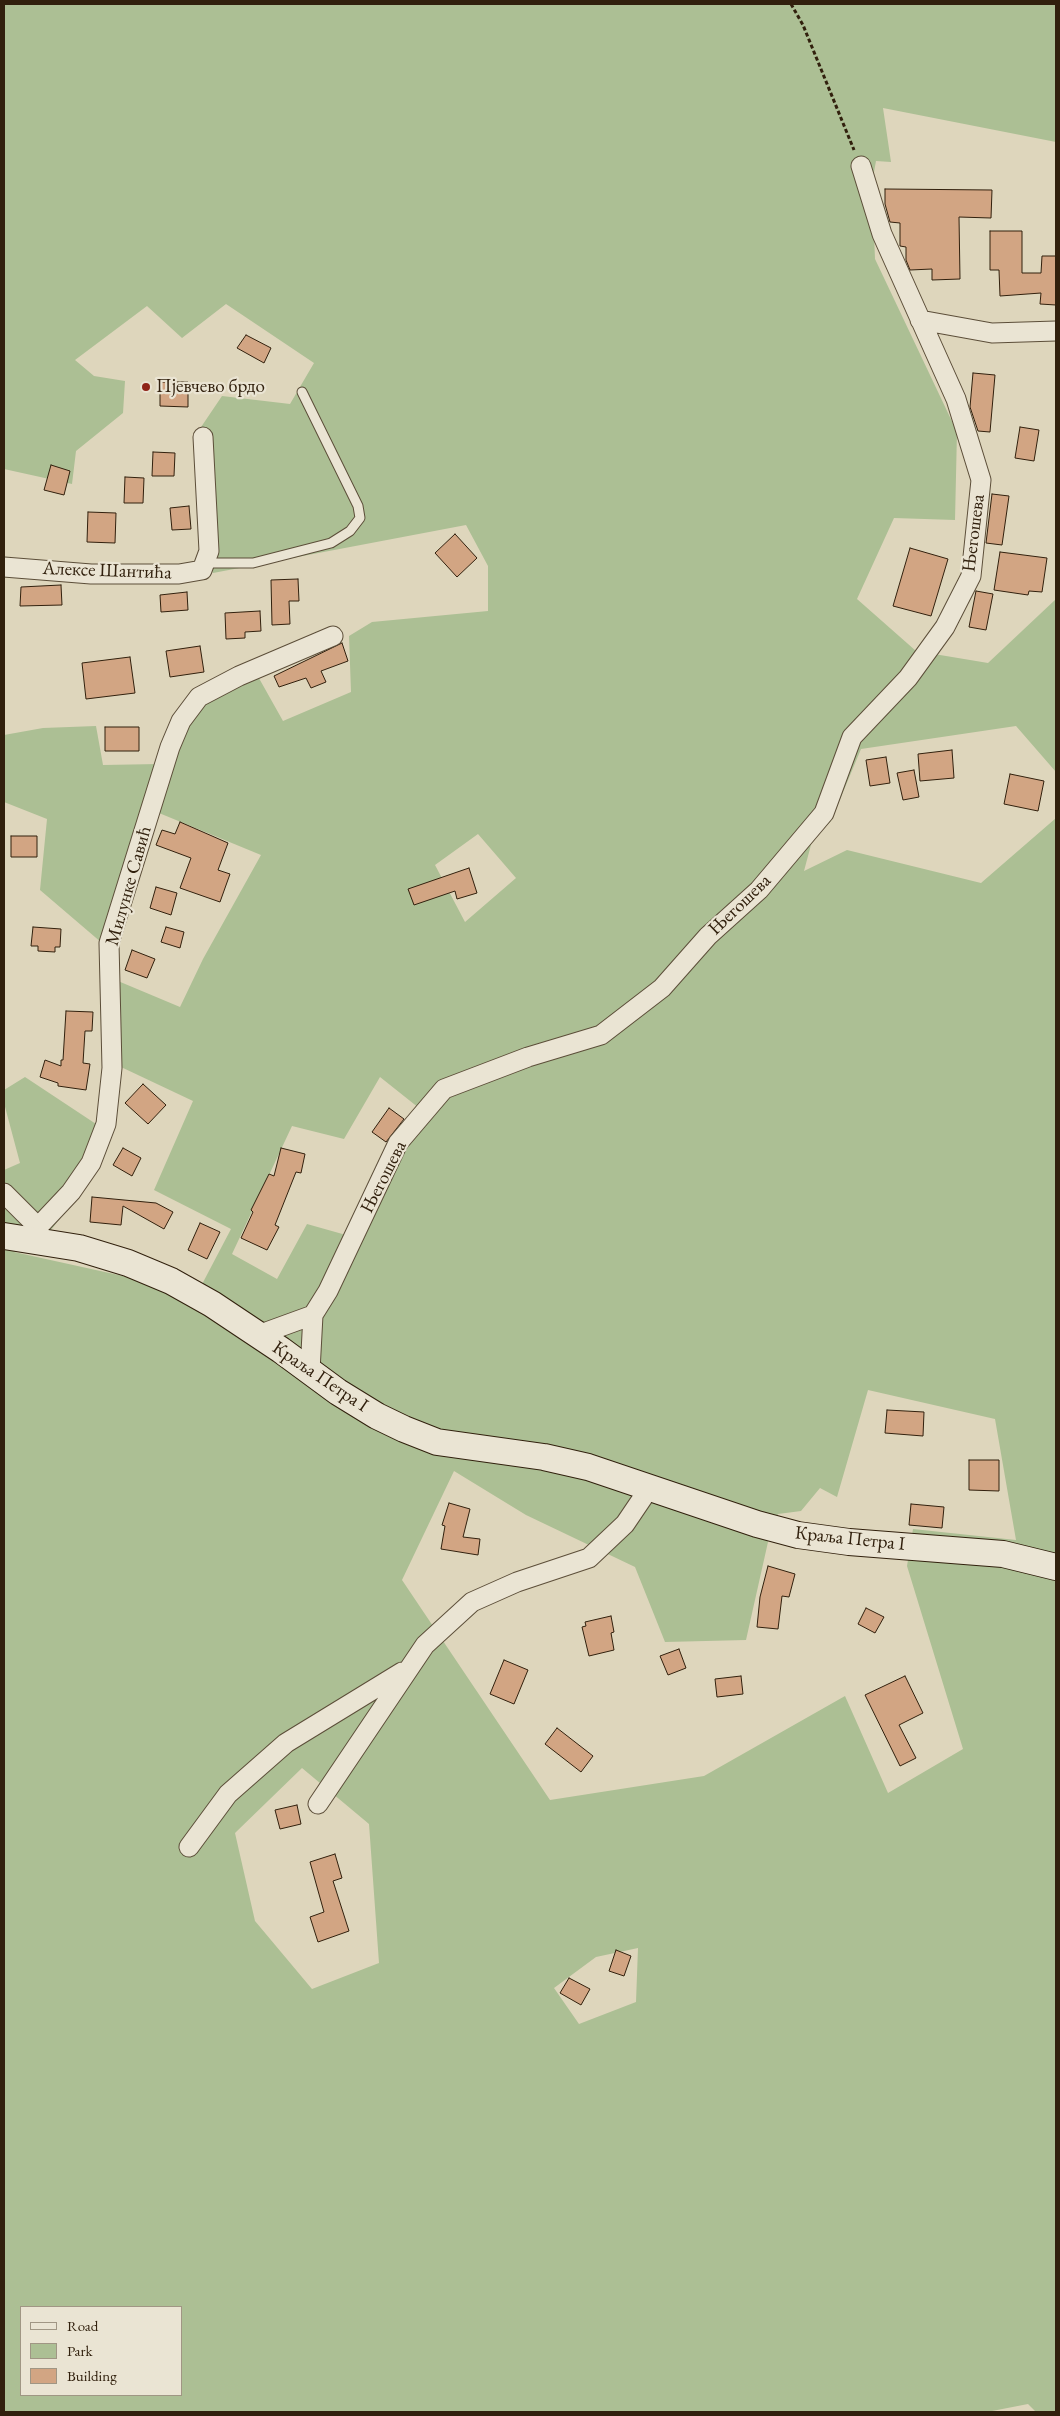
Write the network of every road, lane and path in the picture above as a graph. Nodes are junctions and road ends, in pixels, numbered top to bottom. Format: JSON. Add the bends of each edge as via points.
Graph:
{"nodes":[{"id":1,"x":790,"y":4,"type":"edge"},
{"id":2,"x":861,"y":166,"type":"joint"},
{"id":3,"x":920,"y":320,"type":"junction"},
{"id":4,"x":1056,"y":331,"type":"edge"},
{"id":5,"x":302,"y":392,"type":"dead end"},
{"id":6,"x":203,"y":437,"type":"dead end"},
{"id":7,"x":205,"y":563,"type":"junction"},
{"id":8,"x":4,"y":567,"type":"edge"},
{"id":9,"x":333,"y":636,"type":"dead end"},
{"id":10,"x":4,"y":1193,"type":"edge"},
{"id":11,"x":35,"y":1233,"type":"junction"},
{"id":12,"x":4,"y":1236,"type":"edge"},
{"id":13,"x":314,"y":1315,"type":"junction"},
{"id":14,"x":258,"y":1335,"type":"junction"},
{"id":15,"x":310,"y":1371,"type":"junction"},
{"id":16,"x":650,"y":1487,"type":"junction"},
{"id":17,"x":1056,"y":1567,"type":"edge"},
{"id":18,"x":410,"y":1667,"type":"junction"},
{"id":19,"x":318,"y":1804,"type":"dead end"},
{"id":20,"x":190,"y":1846,"type":"dead end"}],
"edges":[{"from":1,"to":2,"type":"path","via":[[803,25]]},
{"from":2,"to":3,"type":"street","name":"Његошева","via":[[882,234]]},
{"from":3,"to":4,"type":"street","via":[[992,333]]},
{"from":3,"to":13,"type":"street","name":"Његошева","via":[[956,399],[980,480],[971,576],[945,628],[908,678],[852,736],[824,813],[759,890],[708,936],[662,988],[601,1035],[528,1057],[444,1089],[398,1143]]},
{"from":5,"to":7,"type":"lane","name":"Алексе Шантића","via":[[358,506],[360,518],[350,531],[331,543],[253,563]]},
{"from":6,"to":7,"type":"street","via":[[209,551]]},
{"from":7,"to":8,"type":"street","name":"Алексе Шантића","via":[[202,570],[179,574],[92,574]]},
{"from":9,"to":11,"type":"street","name":"Милунке Савић","via":[[239,676],[199,697],[181,721],[109,943],[112,1068],[106,1124],[91,1163]]},
{"from":10,"to":11,"type":"street"},
{"from":11,"to":12,"type":"street","name":"Краља Петра I"},
{"from":11,"to":14,"type":"street","name":"Краља Петра I","via":[[171,1281]]},
{"from":13,"to":14,"type":"street"},
{"from":13,"to":15,"type":"street","name":"Његошева"},
{"from":14,"to":15,"type":"street","name":"Краља Петра I"},
{"from":15,"to":16,"type":"street","name":"Краља Петра I","via":[[377,1416],[437,1442],[544,1457]]},
{"from":16,"to":17,"type":"street","name":"Краља Петра I","via":[[798,1535],[1003,1554]]},
{"from":16,"to":18,"type":"street","via":[[625,1524],[589,1558],[517,1582],[472,1602],[425,1645]]},
{"from":18,"to":19,"type":"street"},
{"from":18,"to":20,"type":"street","via":[[286,1743],[228,1794]]}]}
